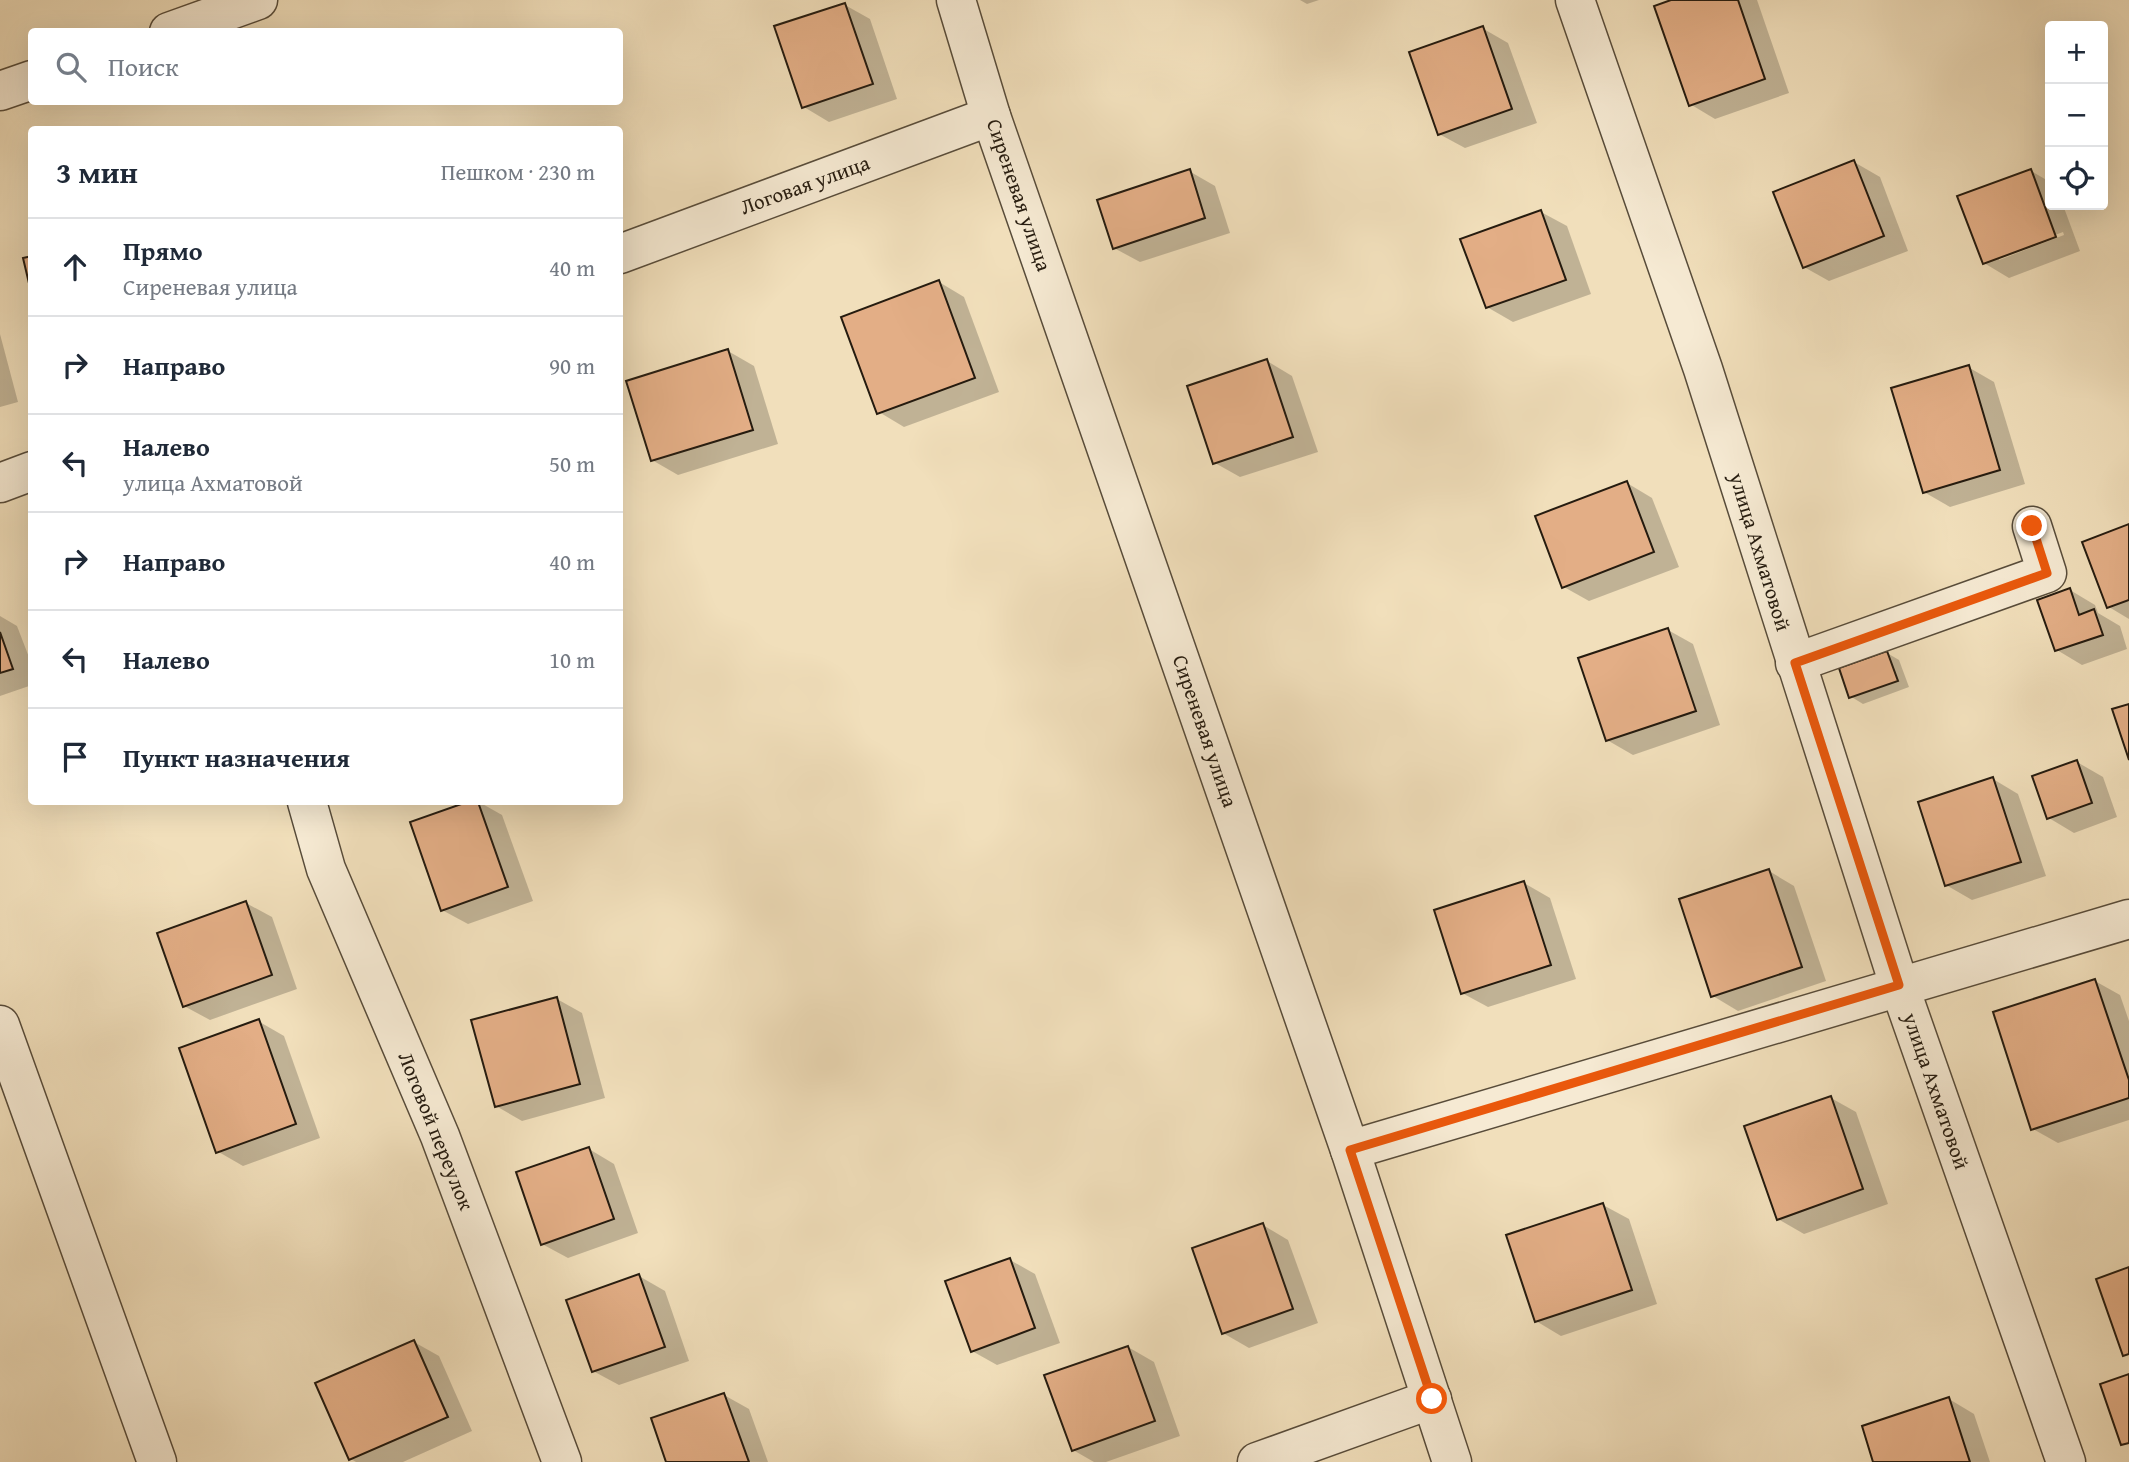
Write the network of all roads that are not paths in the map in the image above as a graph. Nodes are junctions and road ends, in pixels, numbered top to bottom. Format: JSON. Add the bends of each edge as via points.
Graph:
{"nodes":[{"id":1,"x":258,"y":0,"type":"edge"},
{"id":2,"x":956,"y":0,"type":"edge"},
{"id":3,"x":1575,"y":0,"type":"edge"},
{"id":4,"x":180,"y":28,"type":"edge"},
{"id":5,"x":28,"y":81,"type":"edge"},
{"id":6,"x":0,"y":91,"type":"edge"},
{"id":7,"x":991,"y":116,"type":"junction"},
{"id":8,"x":623,"y":253,"type":"edge"},
{"id":9,"x":28,"y":472,"type":"edge"},
{"id":10,"x":0,"y":482,"type":"edge"},
{"id":11,"x":2032,"y":526,"type":"dead end"},
{"id":12,"x":1795,"y":663,"type":"junction"},
{"id":13,"x":308,"y":805,"type":"edge"},
{"id":14,"x":2129,"y":919,"type":"edge"},
{"id":15,"x":1899,"y":985,"type":"junction"},
{"id":16,"x":0,"y":1025,"type":"edge"},
{"id":17,"x":1350,"y":1150,"type":"junction"},
{"id":18,"x":1432,"y":1399,"type":"junction"},
{"id":19,"x":157,"y":1462,"type":"edge"},
{"id":20,"x":562,"y":1462,"type":"edge"},
{"id":21,"x":1257,"y":1462,"type":"edge"},
{"id":22,"x":1452,"y":1462,"type":"edge"},
{"id":23,"x":2066,"y":1462,"type":"edge"}],
"edges":[{"from":1,"to":4,"type":"street"},
{"from":2,"to":7,"type":"street","name":"Сиреневая улица"},
{"from":3,"to":12,"type":"street","name":"улица Ахматовой","via":[[1703,369]]},
{"from":5,"to":6,"type":"street"},
{"from":7,"to":8,"type":"street","name":"Логовая улица"},
{"from":7,"to":17,"type":"street","name":"Сиреневая улица"},
{"from":9,"to":10,"type":"street"},
{"from":11,"to":12,"type":"street","via":[[2047,573]]},
{"from":12,"to":15,"type":"street","name":"улица Ахматовой"},
{"from":13,"to":20,"type":"street","name":"Логовой переулок","via":[[326,869],[440,1136]]},
{"from":14,"to":15,"type":"street"},
{"from":15,"to":17,"type":"street"},
{"from":15,"to":23,"type":"street","name":"улица Ахматовой"},
{"from":16,"to":19,"type":"street"},
{"from":17,"to":18,"type":"street","name":"Сиреневая улица"},
{"from":18,"to":21,"type":"street"},
{"from":18,"to":22,"type":"street","name":"Сиреневая улица"}]}
